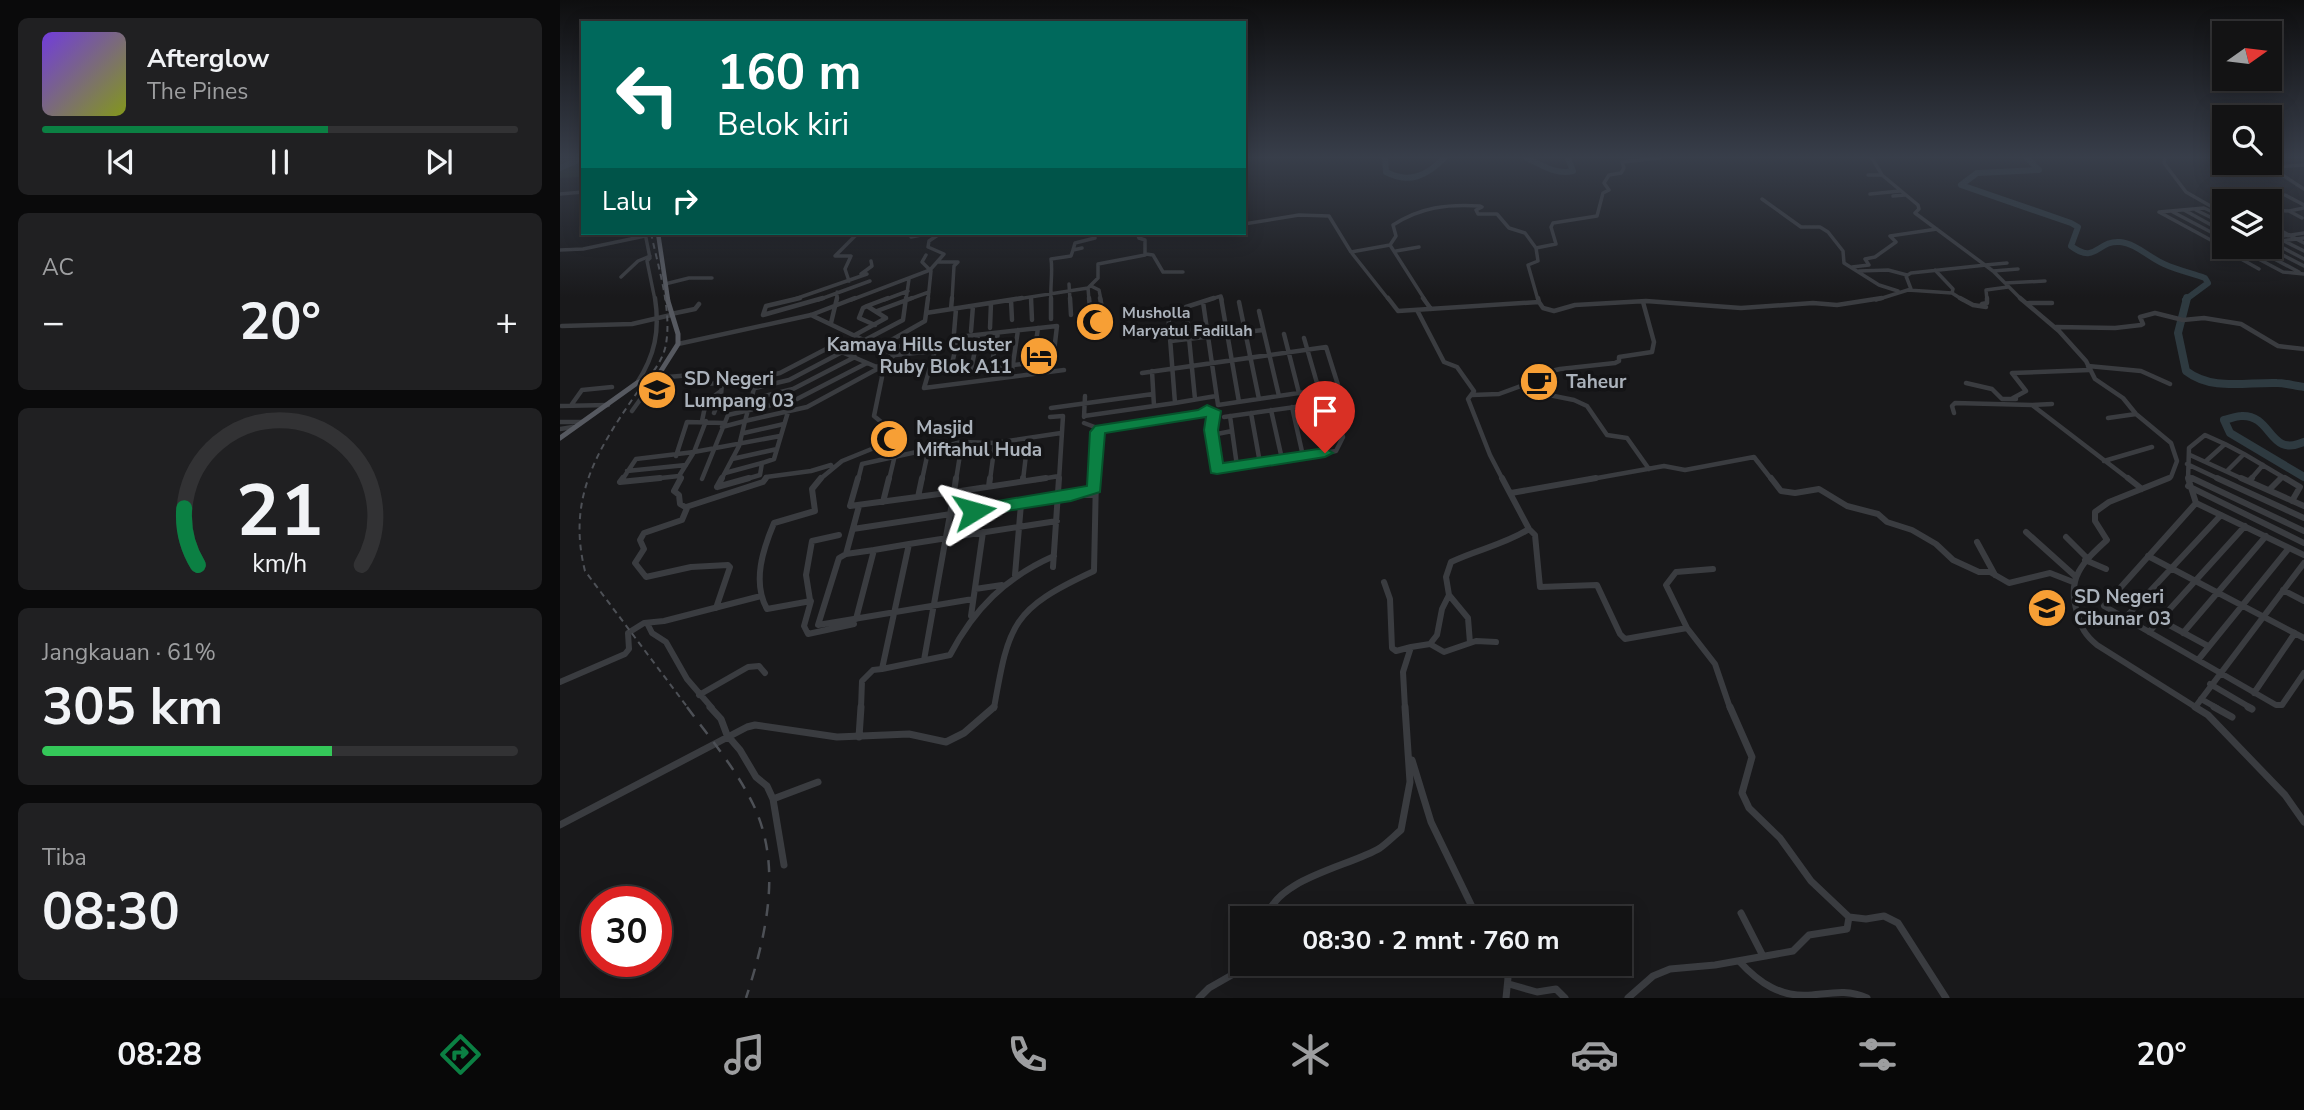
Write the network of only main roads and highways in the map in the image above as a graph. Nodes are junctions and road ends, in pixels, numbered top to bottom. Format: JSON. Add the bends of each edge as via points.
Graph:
{"nodes":[{"id":1,"x":658,"y":235,"type":"edge"},
{"id":2,"x":560,"y":438,"type":"edge"}],
"edges":[{"from":1,"to":2,"type":"main road","via":[[678,344],[656,377],[637,383]]}]}
